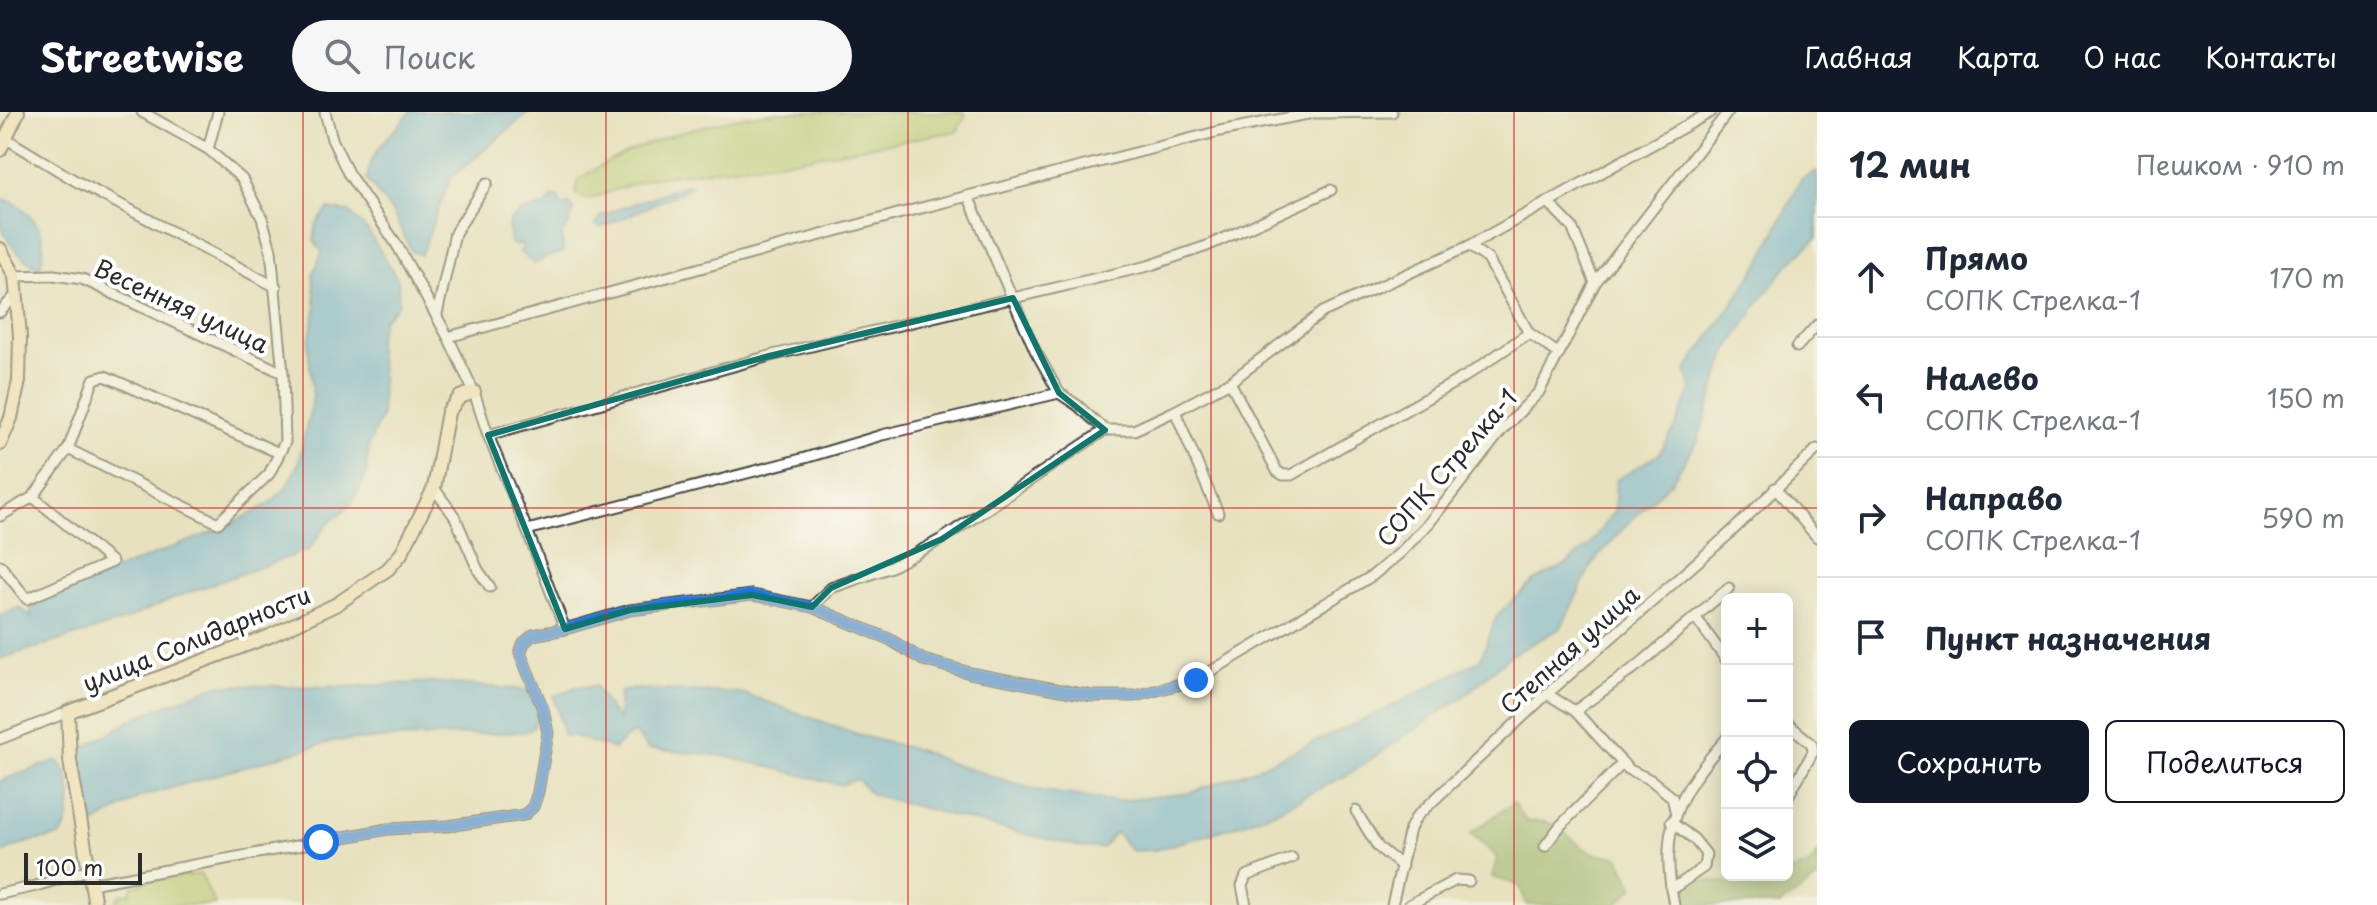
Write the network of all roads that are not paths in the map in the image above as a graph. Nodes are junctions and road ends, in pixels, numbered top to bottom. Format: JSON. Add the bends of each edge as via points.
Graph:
{"nodes":[{"id":1,"x":18,"y":112,"type":"edge"},
{"id":2,"x":142,"y":112,"type":"edge"},
{"id":3,"x":218,"y":112,"type":"edge"},
{"id":4,"x":325,"y":112,"type":"edge"},
{"id":5,"x":1317,"y":112,"type":"edge"},
{"id":6,"x":1392,"y":112,"type":"edge"},
{"id":7,"x":1711,"y":112,"type":"edge"},
{"id":8,"x":1728,"y":112,"type":"edge"},
{"id":9,"x":3,"y":144,"type":"edge"},
{"id":10,"x":208,"y":149,"type":"junction"},
{"id":11,"x":487,"y":183,"type":"dead end"},
{"id":12,"x":1331,"y":190,"type":"dead end"},
{"id":13,"x":968,"y":196,"type":"junction"},
{"id":14,"x":1548,"y":202,"type":"junction"},
{"id":15,"x":1469,"y":246,"type":"junction"},
{"id":16,"x":0,"y":249,"type":"edge"},
{"id":17,"x":15,"y":276,"type":"junction"},
{"id":18,"x":1595,"y":283,"type":"junction"},
{"id":19,"x":276,"y":287,"type":"junction"},
{"id":20,"x":18,"y":293,"type":"junction"},
{"id":21,"x":1013,"y":298,"type":"junction"},
{"id":22,"x":0,"y":312,"type":"edge"},
{"id":23,"x":437,"y":314,"type":"junction"},
{"id":24,"x":1817,"y":325,"type":"edge"},
{"id":25,"x":1529,"y":333,"type":"junction"},
{"id":26,"x":448,"y":337,"type":"junction"},
{"id":27,"x":1797,"y":347,"type":"dead end"},
{"id":28,"x":1559,"y":354,"type":"junction"},
{"id":29,"x":283,"y":373,"type":"junction"},
{"id":30,"x":1230,"y":382,"type":"junction"},
{"id":31,"x":474,"y":392,"type":"junction"},
{"id":32,"x":1059,"y":393,"type":"junction"},
{"id":33,"x":1175,"y":411,"type":"junction"},
{"id":34,"x":1105,"y":430,"type":"junction"},
{"id":35,"x":488,"y":435,"type":"junction"},
{"id":36,"x":0,"y":444,"type":"edge"},
{"id":37,"x":68,"y":449,"type":"junction"},
{"id":38,"x":1817,"y":449,"type":"edge"},
{"id":39,"x":279,"y":453,"type":"junction"},
{"id":40,"x":434,"y":488,"type":"junction"},
{"id":41,"x":1775,"y":488,"type":"junction"},
{"id":42,"x":33,"y":497,"type":"junction"},
{"id":43,"x":1218,"y":513,"type":"dead end"},
{"id":44,"x":0,"y":516,"type":"edge"},
{"id":45,"x":527,"y":530,"type":"junction"},
{"id":46,"x":1817,"y":537,"type":"edge"},
{"id":47,"x":0,"y":565,"type":"edge"},
{"id":48,"x":490,"y":587,"type":"dead end"},
{"id":49,"x":1729,"y":588,"type":"dead end"},
{"id":50,"x":812,"y":607,"type":"junction"},
{"id":51,"x":1696,"y":618,"type":"junction"},
{"id":52,"x":565,"y":629,"type":"junction"},
{"id":53,"x":1721,"y":653,"type":"edge"},
{"id":54,"x":1547,"y":694,"type":"junction"},
{"id":55,"x":1575,"y":711,"type":"junction"},
{"id":56,"x":68,"y":712,"type":"junction"},
{"id":57,"x":1793,"y":728,"type":"edge"},
{"id":58,"x":0,"y":739,"type":"edge"},
{"id":59,"x":1721,"y":745,"type":"edge"},
{"id":60,"x":1623,"y":763,"type":"junction"},
{"id":61,"x":1793,"y":787,"type":"edge"},
{"id":62,"x":1675,"y":810,"type":"junction"},
{"id":63,"x":1356,"y":811,"type":"dead end"},
{"id":64,"x":1671,"y":822,"type":"junction"},
{"id":65,"x":1545,"y":846,"type":"dead end"},
{"id":66,"x":1292,"y":858,"type":"dead end"},
{"id":67,"x":1402,"y":866,"type":"junction"},
{"id":68,"x":88,"y":870,"type":"junction"},
{"id":69,"x":1469,"y":881,"type":"dead end"},
{"id":70,"x":91,"y":884,"type":"junction"},
{"id":71,"x":1671,"y":890,"type":"junction"},
{"id":72,"x":0,"y":894,"type":"edge"},
{"id":73,"x":95,"y":905,"type":"edge"},
{"id":74,"x":1246,"y":905,"type":"edge"},
{"id":75,"x":1392,"y":905,"type":"edge"},
{"id":76,"x":1409,"y":905,"type":"edge"},
{"id":77,"x":1674,"y":905,"type":"edge"}],
"edges":[{"from":1,"to":9,"type":"street"},
{"from":2,"to":10,"type":"street"},
{"from":3,"to":10,"type":"street"},
{"from":4,"to":23,"type":"street","via":[[348,173]]},
{"from":5,"to":6,"type":"street"},
{"from":5,"to":13,"type":"street","via":[[1220,131]]},
{"from":7,"to":14,"type":"street"},
{"from":8,"to":18,"type":"street","name":"СОПК Стрелка-1"},
{"from":9,"to":19,"type":"street"},
{"from":10,"to":19,"type":"street","via":[[242,179],[262,218]]},
{"from":11,"to":23,"type":"street","via":[[455,233]]},
{"from":12,"to":21,"type":"street","via":[[1190,252]]},
{"from":13,"to":21,"type":"street"},
{"from":13,"to":26,"type":"street"},
{"from":14,"to":15,"type":"street"},
{"from":14,"to":18,"type":"street","via":[[1572,227]]},
{"from":15,"to":25,"type":"street","via":[[1488,259]]},
{"from":15,"to":30,"type":"street","via":[[1323,312]]},
{"from":16,"to":17,"type":"street"},
{"from":17,"to":20,"type":"street"},
{"from":17,"to":29,"type":"street","name":"Весенняя улица","via":[[82,279]]},
{"from":18,"to":28,"type":"street","name":"СОПК Стрелка-1"},
{"from":19,"to":29,"type":"street"},
{"from":20,"to":22,"type":"street"},
{"from":20,"to":36,"type":"street","via":[[19,381]]},
{"from":21,"to":32,"type":"street"},
{"from":21,"to":35,"type":"street","via":[[769,356]]},
{"from":23,"to":26,"type":"street"},
{"from":24,"to":27,"type":"street"},
{"from":25,"to":28,"type":"street"},
{"from":25,"to":30,"type":"street","via":[[1466,376],[1291,475],[1277,471]]},
{"from":26,"to":31,"type":"street"},
{"from":28,"to":50,"type":"street","name":"СОПК Стрелка-1","via":[[1539,392],[1400,553],[1372,576],[1196,680],[1135,696],[1092,696],[970,673],[923,660],[889,639]]},
{"from":29,"to":39,"type":"street","via":[[285,442]]},
{"from":30,"to":33,"type":"street"},
{"from":31,"to":35,"type":"street"},
{"from":31,"to":40,"type":"street","name":"улица Солидарности","via":[[460,397],[448,412]]},
{"from":32,"to":34,"type":"street"},
{"from":32,"to":45,"type":"street"},
{"from":33,"to":34,"type":"street","via":[[1134,430]]},
{"from":33,"to":43,"type":"street"},
{"from":34,"to":50,"type":"street","via":[[942,539],[879,572],[831,588]]},
{"from":35,"to":45,"type":"street"},
{"from":37,"to":39,"type":"street","via":[[218,523],[269,474]]},
{"from":37,"to":39,"type":"street","via":[[94,379],[105,376]]},
{"from":37,"to":42,"type":"street"},
{"from":38,"to":41,"type":"street","name":"Степная улица"},
{"from":40,"to":48,"type":"street","via":[[455,517]]},
{"from":40,"to":56,"type":"street","name":"улица Солидарности","via":[[401,554],[337,604],[270,636]]},
{"from":41,"to":46,"type":"street"},
{"from":41,"to":54,"type":"street","name":"Степная улица"},
{"from":42,"to":44,"type":"street"},
{"from":42,"to":47,"type":"street","via":[[112,562],[27,599]]},
{"from":45,"to":52,"type":"street"},
{"from":49,"to":51,"type":"street"},
{"from":50,"to":52,"type":"street","name":"СОПК Стрелка-1","via":[[752,595],[703,599],[630,610]]},
{"from":51,"to":53,"type":"street"},
{"from":51,"to":55,"type":"street"},
{"from":52,"to":70,"type":"street","name":"СОПК Стрелка-1","via":[[533,635],[520,653],[548,733],[538,792],[524,815],[388,829]]},
{"from":54,"to":55,"type":"street"},
{"from":54,"to":67,"type":"street","name":"Степная улица","via":[[1416,817]]},
{"from":55,"to":60,"type":"street"},
{"from":56,"to":58,"type":"street","name":"улица Солидарности"},
{"from":56,"to":68,"type":"street","via":[[70,761]]},
{"from":57,"to":61,"type":"street","via":[[1812,744],[1813,752]]},
{"from":59,"to":62,"type":"street"},
{"from":60,"to":62,"type":"street","via":[[1672,797]]},
{"from":60,"to":65,"type":"street"},
{"from":62,"to":64,"type":"street"},
{"from":63,"to":67,"type":"street","via":[[1378,847]]},
{"from":64,"to":71,"type":"street"},
{"from":64,"to":71,"type":"street","via":[[1706,854],[1704,867]]},
{"from":66,"to":74,"type":"street","via":[[1246,876]]},
{"from":67,"to":75,"type":"street","name":"Степная улица"},
{"from":68,"to":70,"type":"street"},
{"from":68,"to":72,"type":"street"},
{"from":69,"to":76,"type":"street","via":[[1456,880]]},
{"from":70,"to":73,"type":"street"},
{"from":71,"to":77,"type":"street"}]}
